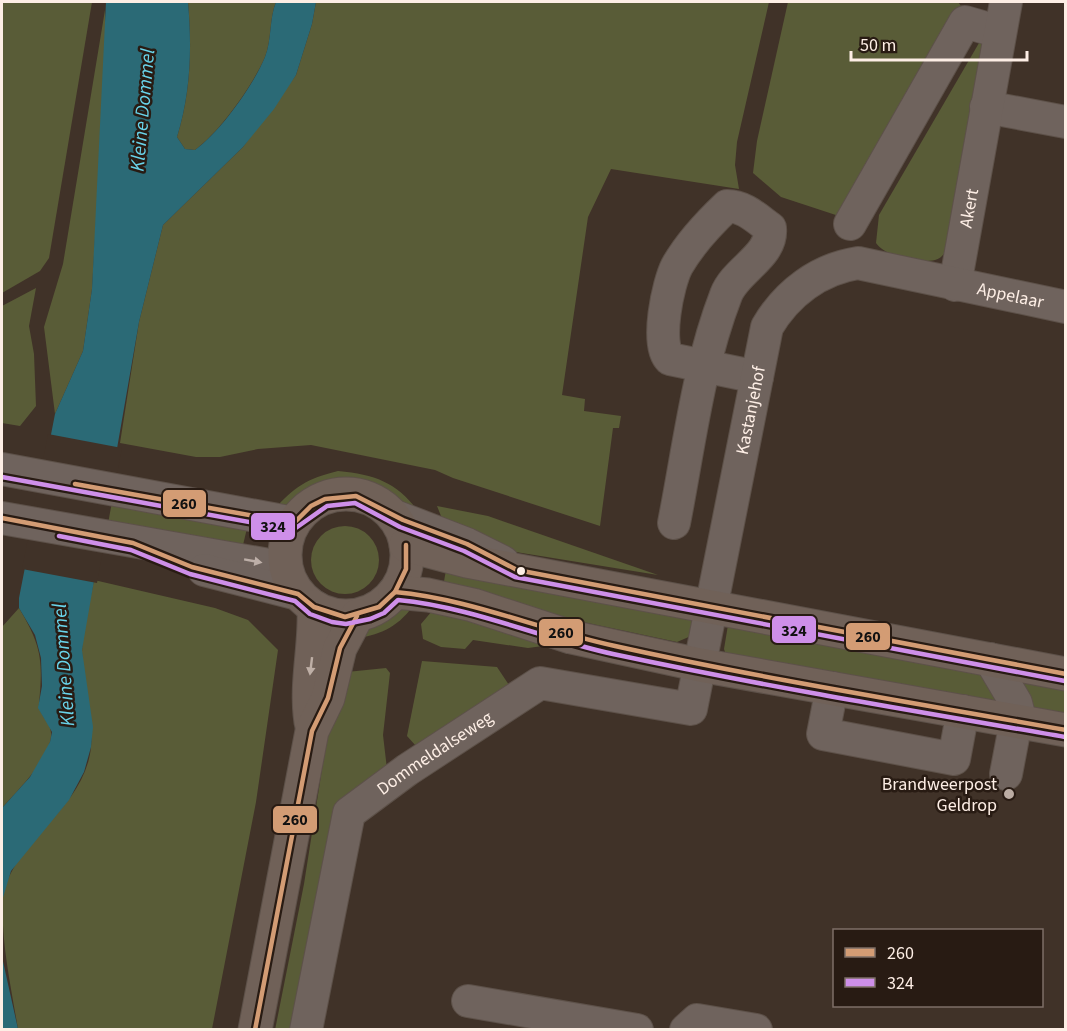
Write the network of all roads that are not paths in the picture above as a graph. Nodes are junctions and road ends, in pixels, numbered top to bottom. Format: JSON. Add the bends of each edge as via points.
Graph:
{"nodes":[{"id":1,"x":1006,"y":2,"type":"edge"},
{"id":2,"x":964,"y":12,"type":"edge"},
{"id":3,"x":1000,"y":32,"type":"junction"},
{"id":4,"x":986,"y":107,"type":"junction"},
{"id":5,"x":1065,"y":123,"type":"edge"},
{"id":6,"x":850,"y":224,"type":"dead end"},
{"id":7,"x":955,"y":285,"type":"junction"},
{"id":8,"x":1065,"y":307,"type":"edge"},
{"id":9,"x":704,"y":366,"type":"junction"},
{"id":10,"x":757,"y":377,"type":"junction"},
{"id":11,"x":10,"y":471,"type":"edge"},
{"id":12,"x":392,"y":515,"type":"junction"},
{"id":13,"x":5,"y":519,"type":"edge"},
{"id":14,"x":294,"y":523,"type":"junction"},
{"id":15,"x":674,"y":523,"type":"dead end"},
{"id":16,"x":406,"y":545,"type":"junction"},
{"id":17,"x":517,"y":570,"type":"junction"},
{"id":18,"x":299,"y":590,"type":"junction"},
{"id":19,"x":395,"y":592,"type":"junction"},
{"id":20,"x":712,"y":606,"type":"junction"},
{"id":21,"x":357,"y":616,"type":"junction"},
{"id":22,"x":990,"y":659,"type":"junction"},
{"id":23,"x":700,"y":665,"type":"junction"},
{"id":24,"x":1065,"y":674,"type":"edge"},
{"id":25,"x":832,"y":688,"type":"junction"},
{"id":26,"x":963,"y":711,"type":"junction"},
{"id":27,"x":1016,"y":720,"type":"junction"},
{"id":28,"x":1065,"y":730,"type":"edge"},
{"id":29,"x":312,"y":731,"type":"junction"},
{"id":30,"x":1006,"y":774,"type":"dead end"},
{"id":31,"x":468,"y":1001,"type":"dead end"},
{"id":32,"x":255,"y":1029,"type":"edge"},
{"id":33,"x":306,"y":1029,"type":"edge"},
{"id":34,"x":637,"y":1029,"type":"edge"},
{"id":35,"x":686,"y":1029,"type":"edge"},
{"id":36,"x":756,"y":1029,"type":"edge"}],
"edges":[{"from":1,"to":3,"type":"street","name":"Akert"},
{"from":2,"to":3,"type":"street"},
{"from":2,"to":6,"type":"street"},
{"from":3,"to":4,"type":"street","name":"Akert"},
{"from":4,"to":5,"type":"street"},
{"from":4,"to":7,"type":"street","name":"Akert"},
{"from":7,"to":8,"type":"street","name":"Appelaar"},
{"from":7,"to":10,"type":"street","name":"Kastanjehof","via":[[858,263],[828,270],[788,298],[767,327]]},
{"from":9,"to":9,"type":"street","via":[[727,290],[771,236],[770,228],[735,206],[727,206],[704,228],[676,268],[663,325],[662,346],[670,359]]},
{"from":9,"to":10,"type":"street"},
{"from":9,"to":15,"type":"street"},
{"from":10,"to":20,"type":"street","name":"Kastanjehof"},
{"from":11,"to":14,"type":"street"},
{"from":12,"to":14,"type":"main road","via":[[361,496],[338,495],[312,504]]},
{"from":12,"to":16,"type":"main road"},
{"from":12,"to":17,"type":"street","via":[[467,544]]},
{"from":13,"to":18,"type":"street","one_way":true,"via":[[253,560]]},
{"from":14,"to":18,"type":"main road","via":[[285,548]]},
{"from":16,"to":17,"type":"main road"},
{"from":16,"to":19,"type":"main road","via":[[406,569]]},
{"from":17,"to":20,"type":"main road"},
{"from":18,"to":21,"type":"main road","via":[[333,615]]},
{"from":18,"to":29,"type":"main road","one_way":true,"via":[[314,642],[307,694]]},
{"from":19,"to":21,"type":"main road","via":[[379,607]]},
{"from":19,"to":23,"type":"main road","via":[[473,605],[572,637]]},
{"from":20,"to":22,"type":"main road"},
{"from":20,"to":23,"type":"street","name":"Kastanjehof"},
{"from":21,"to":29,"type":"main road","via":[[340,648],[328,698]]},
{"from":22,"to":24,"type":"main road"},
{"from":22,"to":27,"type":"street","via":[[1016,703]]},
{"from":23,"to":25,"type":"main road"},
{"from":23,"to":33,"type":"street","name":"Dommeldalseweg","via":[[691,709],[540,683],[349,813]]},
{"from":25,"to":26,"type":"main road"},
{"from":25,"to":26,"type":"street","via":[[824,734],[954,759]]},
{"from":26,"to":27,"type":"main road"},
{"from":27,"to":28,"type":"main road"},
{"from":27,"to":30,"type":"street"},
{"from":29,"to":32,"type":"main road"},
{"from":31,"to":34,"type":"street"},
{"from":35,"to":36,"type":"street","via":[[697,1020]]}]}
